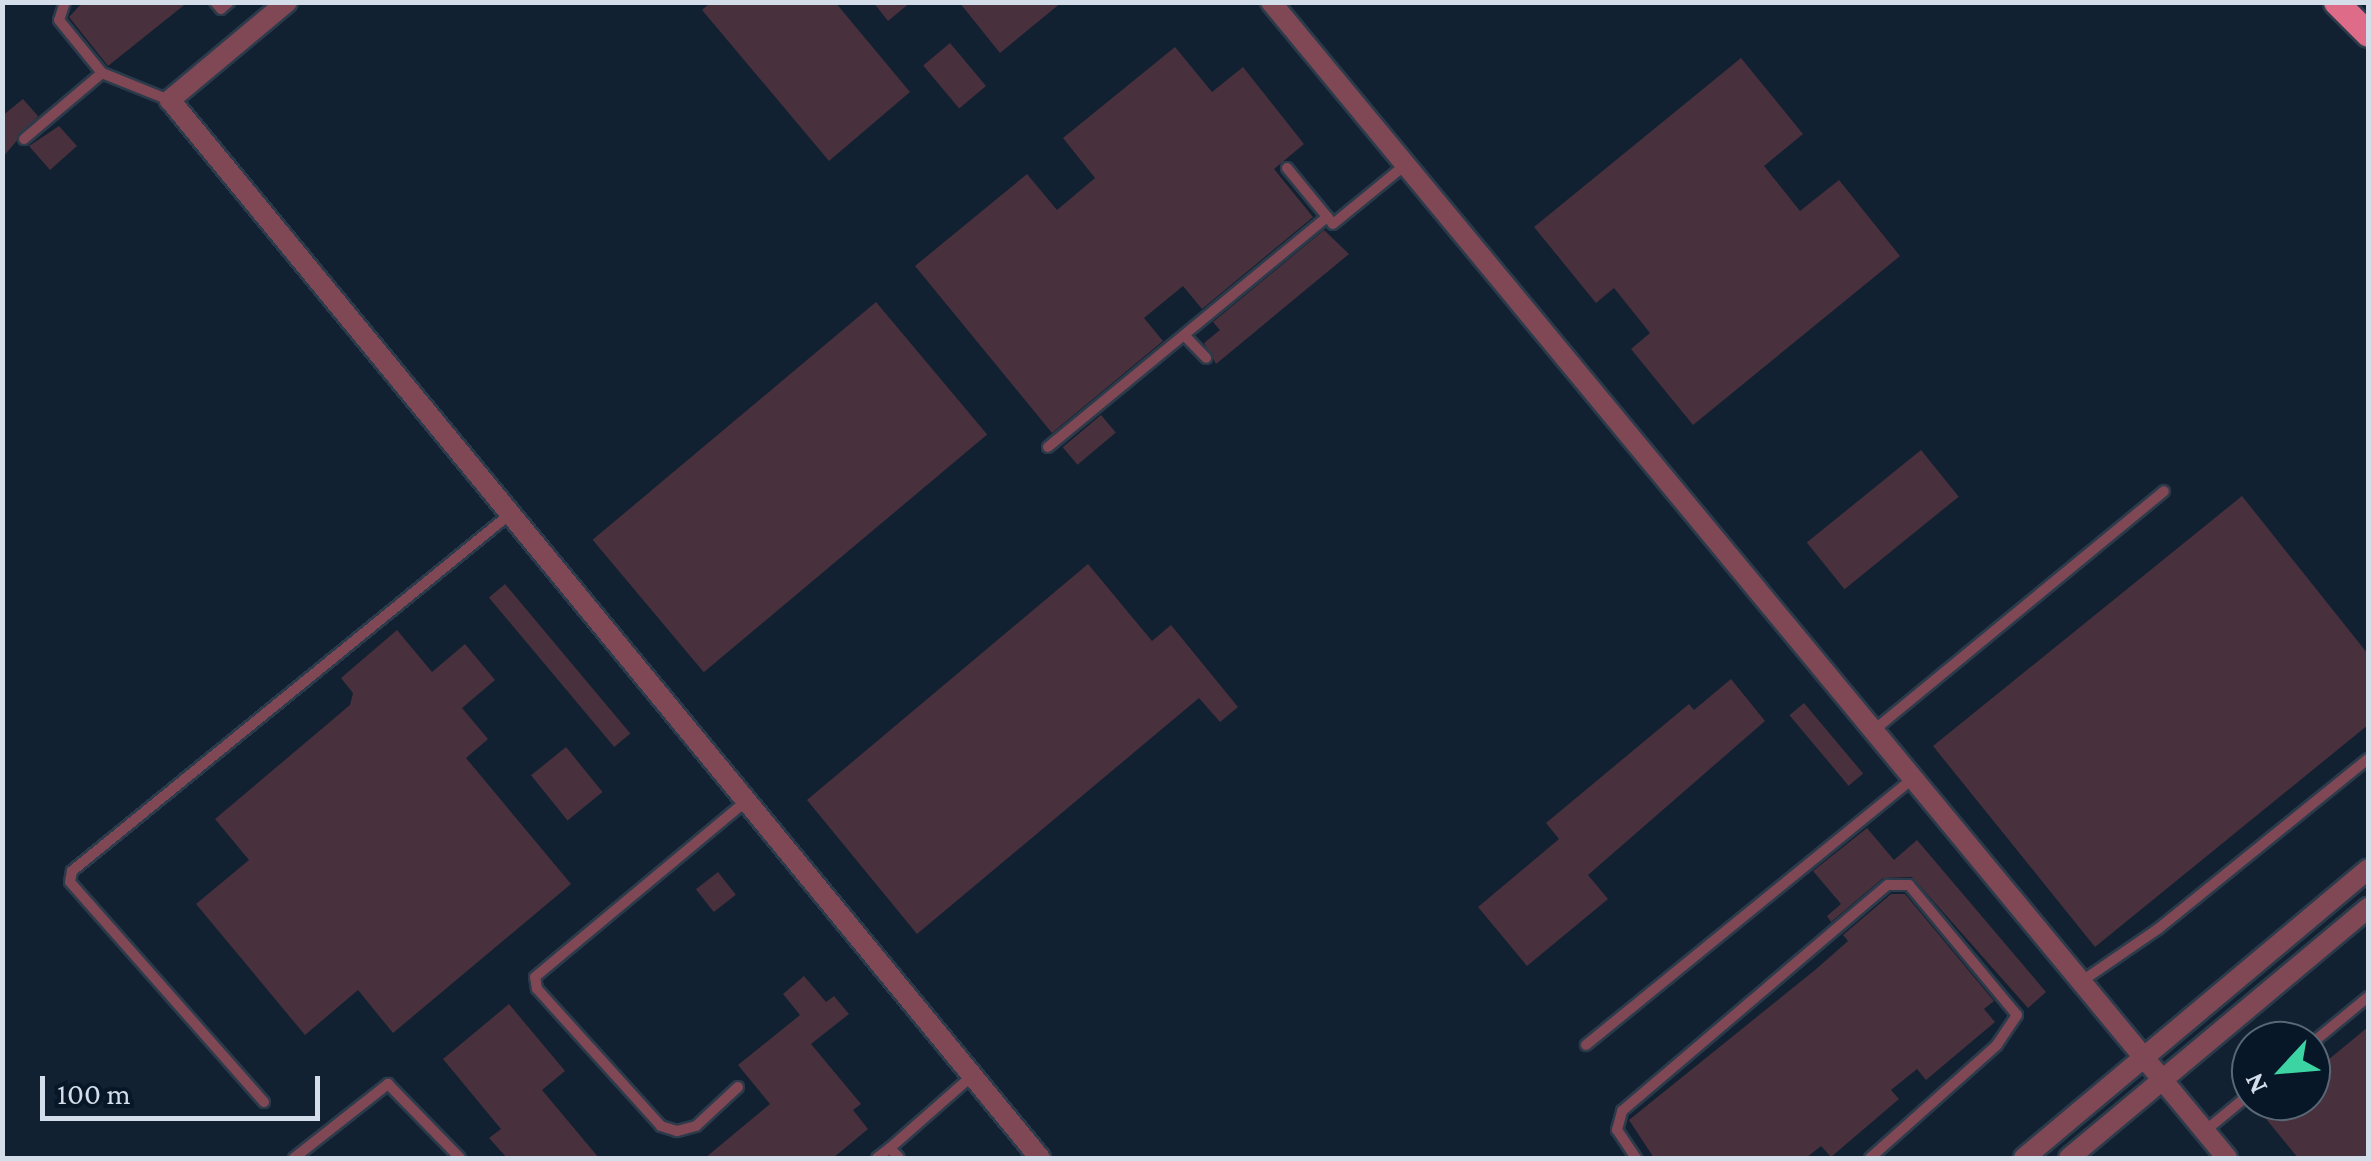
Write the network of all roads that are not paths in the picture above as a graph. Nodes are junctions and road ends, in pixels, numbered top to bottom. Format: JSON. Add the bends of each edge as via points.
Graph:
{"nodes":[{"id":1,"x":65,"y":2,"type":"edge"},
{"id":2,"x":215,"y":2,"type":"edge"},
{"id":3,"x":229,"y":2,"type":"edge"},
{"id":4,"x":287,"y":2,"type":"edge"},
{"id":5,"x":1271,"y":2,"type":"edge"},
{"id":6,"x":2336,"y":2,"type":"edge"},
{"id":7,"x":2368,"y":34,"type":"edge"},
{"id":8,"x":102,"y":73,"type":"junction"},
{"id":9,"x":170,"y":100,"type":"junction"},
{"id":10,"x":24,"y":139,"type":"dead end"},
{"id":11,"x":1405,"y":165,"type":"junction"},
{"id":12,"x":1287,"y":168,"type":"dead end"},
{"id":13,"x":1328,"y":216,"type":"junction"},
{"id":14,"x":1186,"y":337,"type":"junction"},
{"id":15,"x":1206,"y":358,"type":"dead end"},
{"id":16,"x":1048,"y":447,"type":"dead end"},
{"id":17,"x":2164,"y":492,"type":"dead end"},
{"id":18,"x":510,"y":514,"type":"junction"},
{"id":19,"x":1872,"y":732,"type":"junction"},
{"id":20,"x":2368,"y":759,"type":"edge"},
{"id":21,"x":1912,"y":780,"type":"junction"},
{"id":22,"x":744,"y":803,"type":"junction"},
{"id":23,"x":2368,"y":869,"type":"edge"},
{"id":24,"x":2368,"y":908,"type":"edge"},
{"id":25,"x":2081,"y":982,"type":"junction"},
{"id":26,"x":2368,"y":997,"type":"edge"},
{"id":27,"x":2331,"y":1028,"type":"edge"},
{"id":28,"x":1586,"y":1045,"type":"dead end"},
{"id":29,"x":2145,"y":1059,"type":"junction"},
{"id":30,"x":972,"y":1076,"type":"junction"},
{"id":31,"x":2163,"y":1082,"type":"junction"},
{"id":32,"x":738,"y":1087,"type":"dead end"},
{"id":33,"x":264,"y":1102,"type":"dead end"},
{"id":34,"x":2231,"y":1110,"type":"edge"},
{"id":35,"x":2204,"y":1132,"type":"junction"},
{"id":36,"x":890,"y":1148,"type":"junction"},
{"id":37,"x":294,"y":1158,"type":"edge"},
{"id":38,"x":460,"y":1158,"type":"edge"},
{"id":39,"x":877,"y":1158,"type":"edge"},
{"id":40,"x":899,"y":1158,"type":"edge"},
{"id":41,"x":1040,"y":1158,"type":"edge"},
{"id":42,"x":1636,"y":1158,"type":"edge"},
{"id":43,"x":1870,"y":1158,"type":"edge"},
{"id":44,"x":2024,"y":1158,"type":"edge"},
{"id":45,"x":2069,"y":1158,"type":"edge"},
{"id":46,"x":2226,"y":1158,"type":"edge"}],
"edges":[{"from":1,"to":8,"type":"lane","via":[[59,20]]},
{"from":2,"to":3,"type":"lane","via":[[220,9]]},
{"from":4,"to":9,"type":"street"},
{"from":5,"to":11,"type":"street"},
{"from":6,"to":7,"type":"main road"},
{"from":8,"to":9,"type":"lane"},
{"from":8,"to":10,"type":"lane"},
{"from":9,"to":18,"type":"street"},
{"from":11,"to":13,"type":"lane","via":[[1333,224]]},
{"from":11,"to":19,"type":"street"},
{"from":12,"to":13,"type":"lane"},
{"from":13,"to":14,"type":"lane"},
{"from":14,"to":15,"type":"lane"},
{"from":14,"to":16,"type":"lane"},
{"from":17,"to":19,"type":"lane"},
{"from":18,"to":22,"type":"street"},
{"from":18,"to":33,"type":"lane","via":[[72,871],[70,882]]},
{"from":19,"to":21,"type":"street"},
{"from":20,"to":25,"type":"lane","via":[[2158,929]]},
{"from":21,"to":25,"type":"street"},
{"from":21,"to":28,"type":"lane"},
{"from":22,"to":30,"type":"street"},
{"from":22,"to":32,"type":"lane","via":[[536,977],[537,988],[661,1126],[696,1126]]},
{"from":23,"to":29,"type":"street"},
{"from":24,"to":31,"type":"street"},
{"from":25,"to":29,"type":"street"},
{"from":26,"to":27,"type":"lane"},
{"from":29,"to":31,"type":"street"},
{"from":29,"to":44,"type":"street"},
{"from":30,"to":36,"type":"lane"},
{"from":30,"to":41,"type":"street"},
{"from":31,"to":35,"type":"street"},
{"from":31,"to":45,"type":"street"},
{"from":34,"to":35,"type":"lane"},
{"from":35,"to":46,"type":"street"},
{"from":36,"to":39,"type":"lane"},
{"from":36,"to":40,"type":"lane"},
{"from":37,"to":38,"type":"lane","via":[[388,1084]]},
{"from":42,"to":43,"type":"lane","via":[[1616,1130],[1622,1111],[1888,885],[1909,884],[2017,1015],[1997,1045]]}]}
